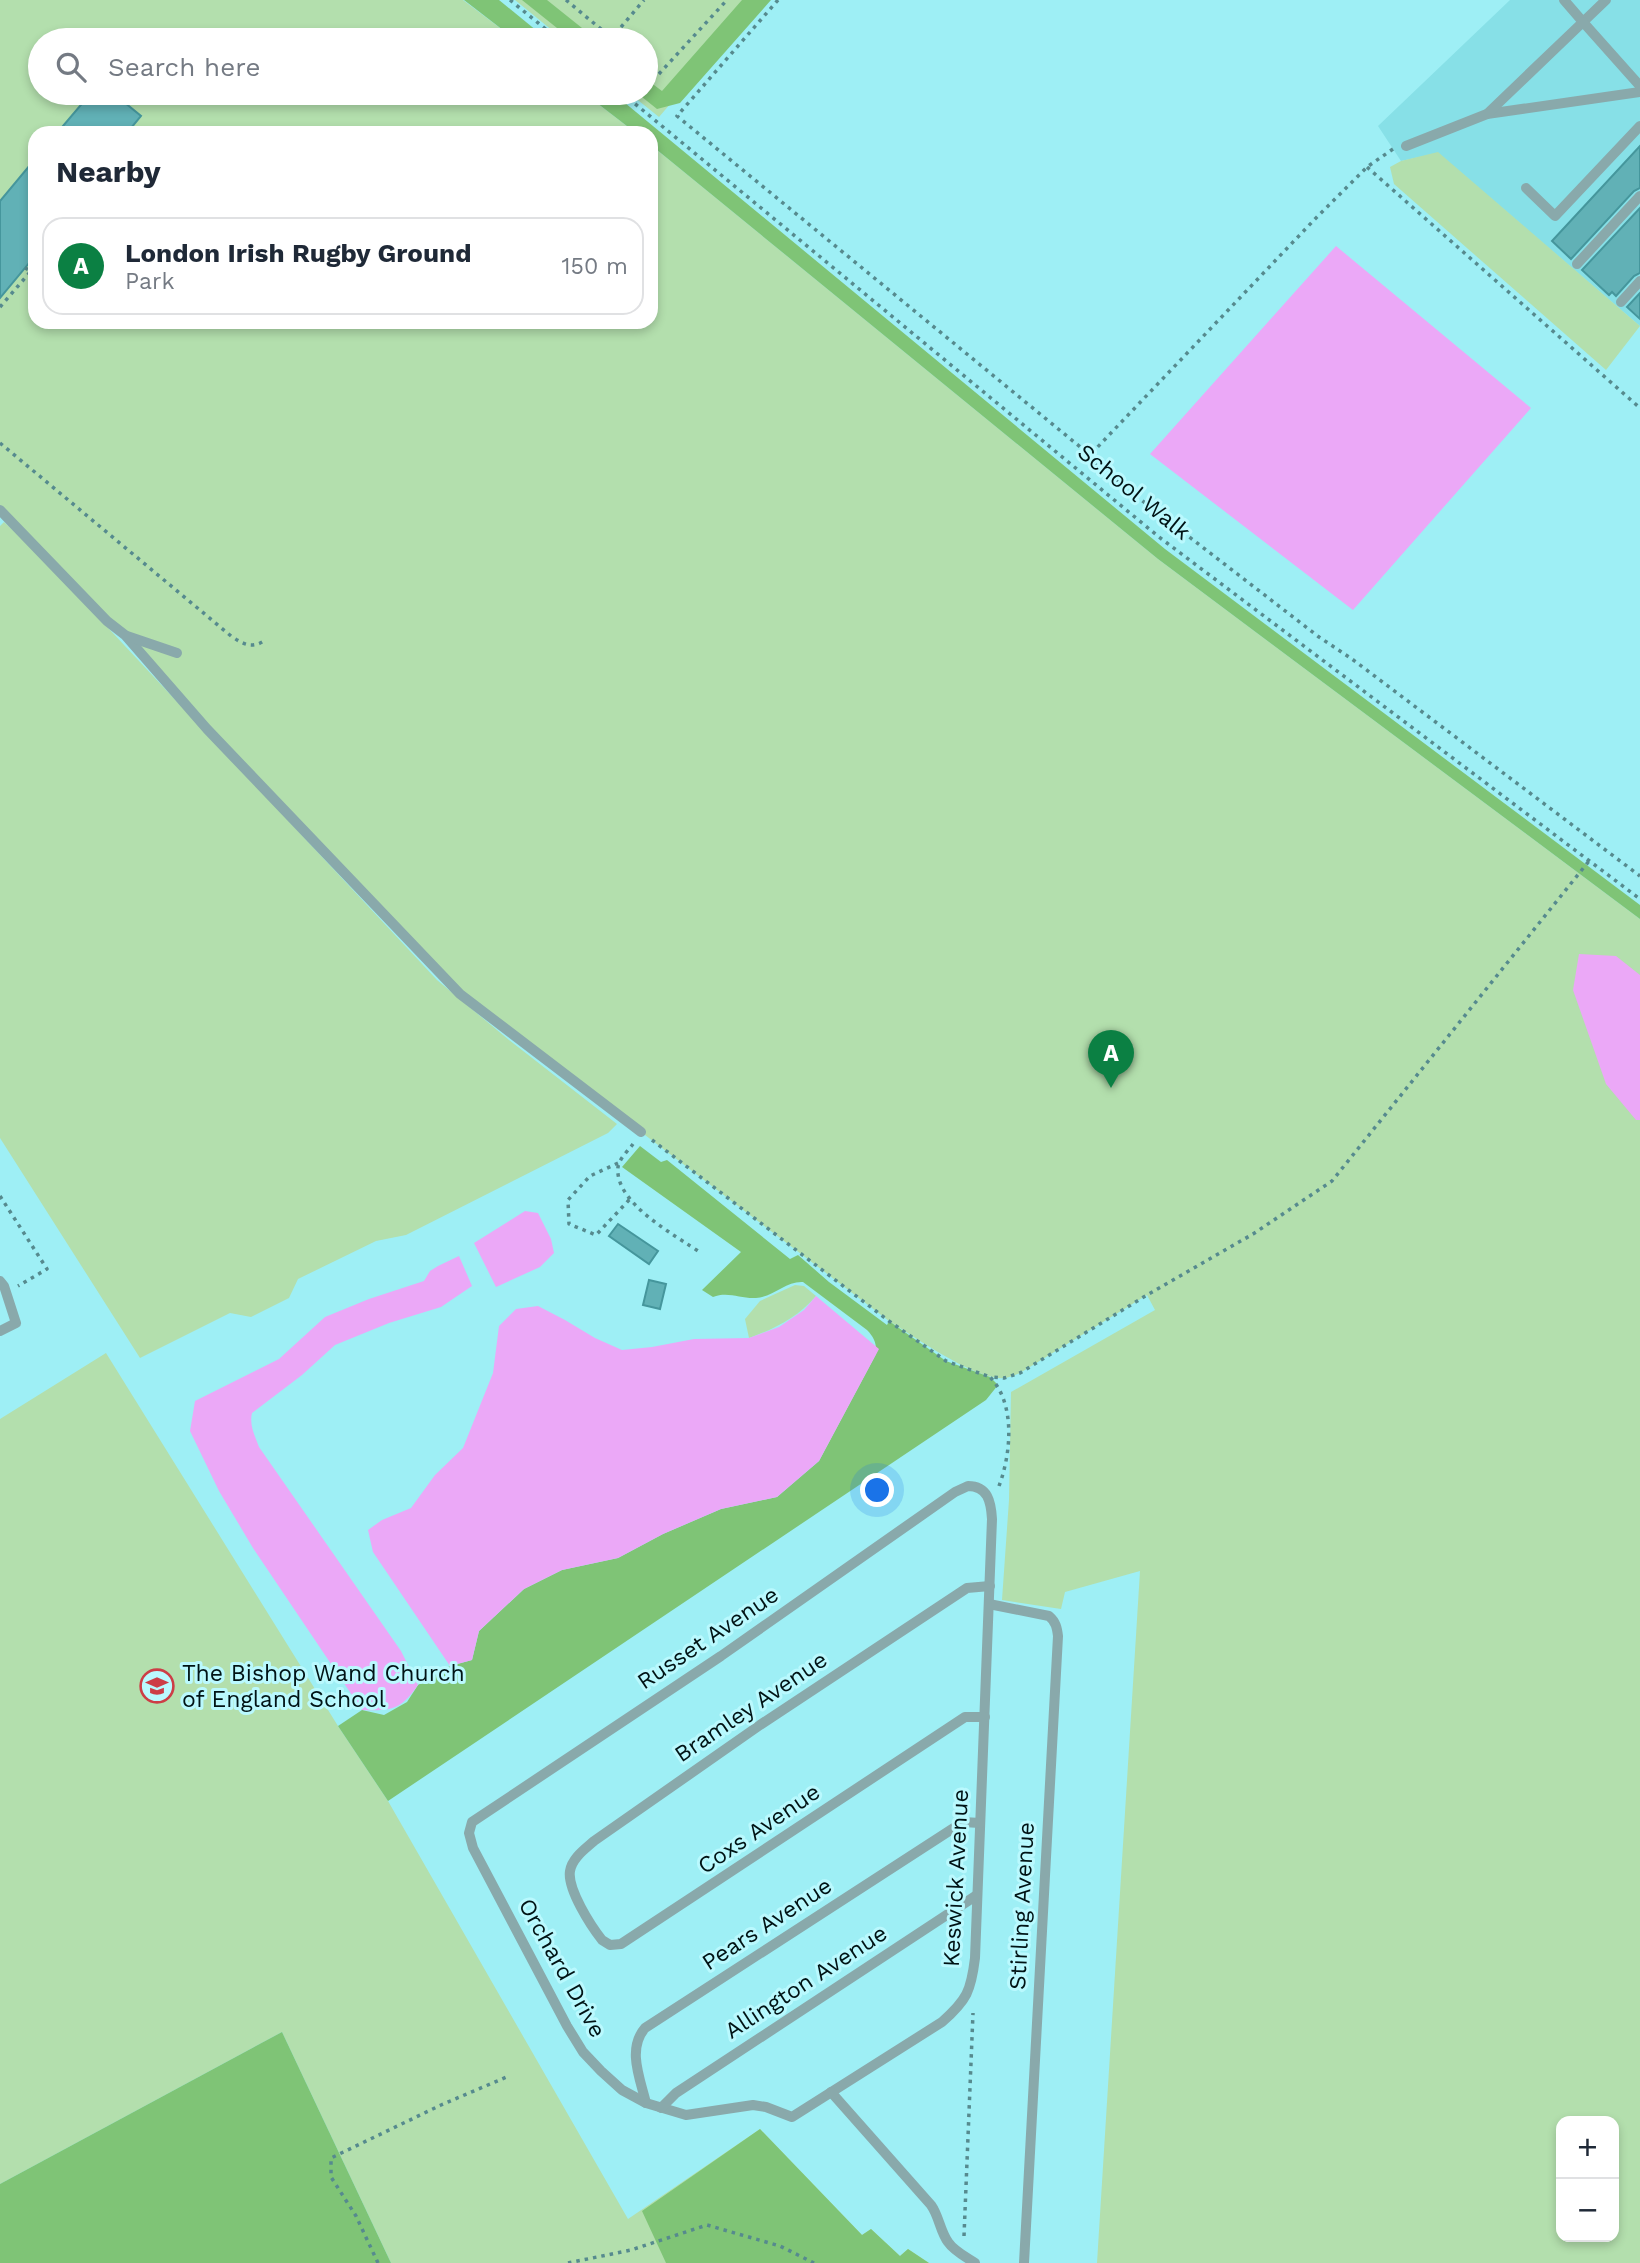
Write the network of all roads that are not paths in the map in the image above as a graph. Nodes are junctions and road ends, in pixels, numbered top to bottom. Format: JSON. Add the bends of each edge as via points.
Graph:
{"nodes":[{"id":1,"x":1564,"y":0,"type":"edge"},
{"id":2,"x":1606,"y":0,"type":"edge"},
{"id":3,"x":1583,"y":22,"type":"junction"},
{"id":4,"x":1640,"y":86,"type":"edge"},
{"id":5,"x":1640,"y":92,"type":"edge"},
{"id":6,"x":1486,"y":114,"type":"junction"},
{"id":7,"x":1640,"y":126,"type":"edge"},
{"id":8,"x":1406,"y":145,"type":"road end"},
{"id":9,"x":1526,"y":188,"type":"dead end"},
{"id":10,"x":1640,"y":196,"type":"edge"},
{"id":11,"x":1577,"y":264,"type":"dead end"},
{"id":12,"x":1640,"y":281,"type":"edge"},
{"id":13,"x":1620,"y":302,"type":"dead end"},
{"id":14,"x":0,"y":510,"type":"edge"},
{"id":15,"x":125,"y":635,"type":"junction"},
{"id":16,"x":177,"y":653,"type":"dead end"},
{"id":17,"x":641,"y":1132,"type":"road end"},
{"id":18,"x":0,"y":1281,"type":"edge"},
{"id":19,"x":0,"y":1331,"type":"edge"},
{"id":20,"x":977,"y":1486,"type":"joint"},
{"id":21,"x":990,"y":1586,"type":"junction"},
{"id":22,"x":989,"y":1604,"type":"junction"},
{"id":23,"x":985,"y":1717,"type":"junction"},
{"id":24,"x":980,"y":1823,"type":"junction"},
{"id":25,"x":469,"y":1833,"type":"joint"},
{"id":26,"x":575,"y":1894,"type":"joint"},
{"id":27,"x":977,"y":1895,"type":"junction"},
{"id":28,"x":831,"y":2092,"type":"junction"},
{"id":29,"x":646,"y":2102,"type":"junction"},
{"id":30,"x":661,"y":2108,"type":"junction"},
{"id":31,"x":975,"y":2263,"type":"edge"},
{"id":32,"x":1024,"y":2263,"type":"edge"}],
"edges":[{"from":1,"to":3,"type":"lane"},
{"from":2,"to":3,"type":"lane"},
{"from":3,"to":4,"type":"lane"},
{"from":3,"to":6,"type":"lane"},
{"from":5,"to":6,"type":"lane"},
{"from":6,"to":8,"type":"lane"},
{"from":7,"to":9,"type":"lane","via":[[1555,216]]},
{"from":10,"to":11,"type":"lane"},
{"from":12,"to":13,"type":"lane"},
{"from":14,"to":15,"type":"lane"},
{"from":15,"to":16,"type":"lane"},
{"from":15,"to":17,"type":"lane","via":[[207,729],[460,995]]},
{"from":18,"to":19,"type":"lane","via":[[16,1323]]},
{"from":20,"to":21,"type":"lane","name":"Keswick Avenue","via":[[990,1502]]},
{"from":20,"to":25,"type":"lane","name":"Russet Avenue","via":[[955,1492],[721,1656],[483,1813],[472,1822]]},
{"from":21,"to":22,"type":"lane","name":"Keswick Avenue"},
{"from":21,"to":26,"type":"lane","name":"Bramley Avenue","via":[[967,1588],[594,1842],[578,1855],[570,1871]]},
{"from":22,"to":23,"type":"lane","name":"Keswick Avenue"},
{"from":22,"to":32,"type":"lane","name":"Stirling Avenue","via":[[1049,1616],[1058,1636]]},
{"from":23,"to":24,"type":"lane","name":"Keswick Avenue"},
{"from":23,"to":26,"type":"lane","name":"Coxs Avenue","via":[[965,1717],[621,1944],[602,1940]]},
{"from":24,"to":27,"type":"lane","name":"Keswick Avenue"},
{"from":24,"to":29,"type":"lane","name":"Pears Avenue","via":[[963,1822],[645,2028],[634,2047]]},
{"from":25,"to":29,"type":"lane","name":"Orchard Drive","via":[[472,1849],[583,2052],[622,2090]]},
{"from":27,"to":28,"type":"lane","name":"Keswick Avenue","via":[[972,1984],[959,2007]]},
{"from":27,"to":30,"type":"lane","name":"Allington Avenue","via":[[676,2093]]},
{"from":28,"to":30,"type":"lane","name":"Keswick Avenue","via":[[792,2117],[753,2105],[686,2115]]},
{"from":28,"to":31,"type":"lane","via":[[932,2205],[947,2241]]},
{"from":29,"to":30,"type":"lane","name":"Keswick Avenue"}]}
